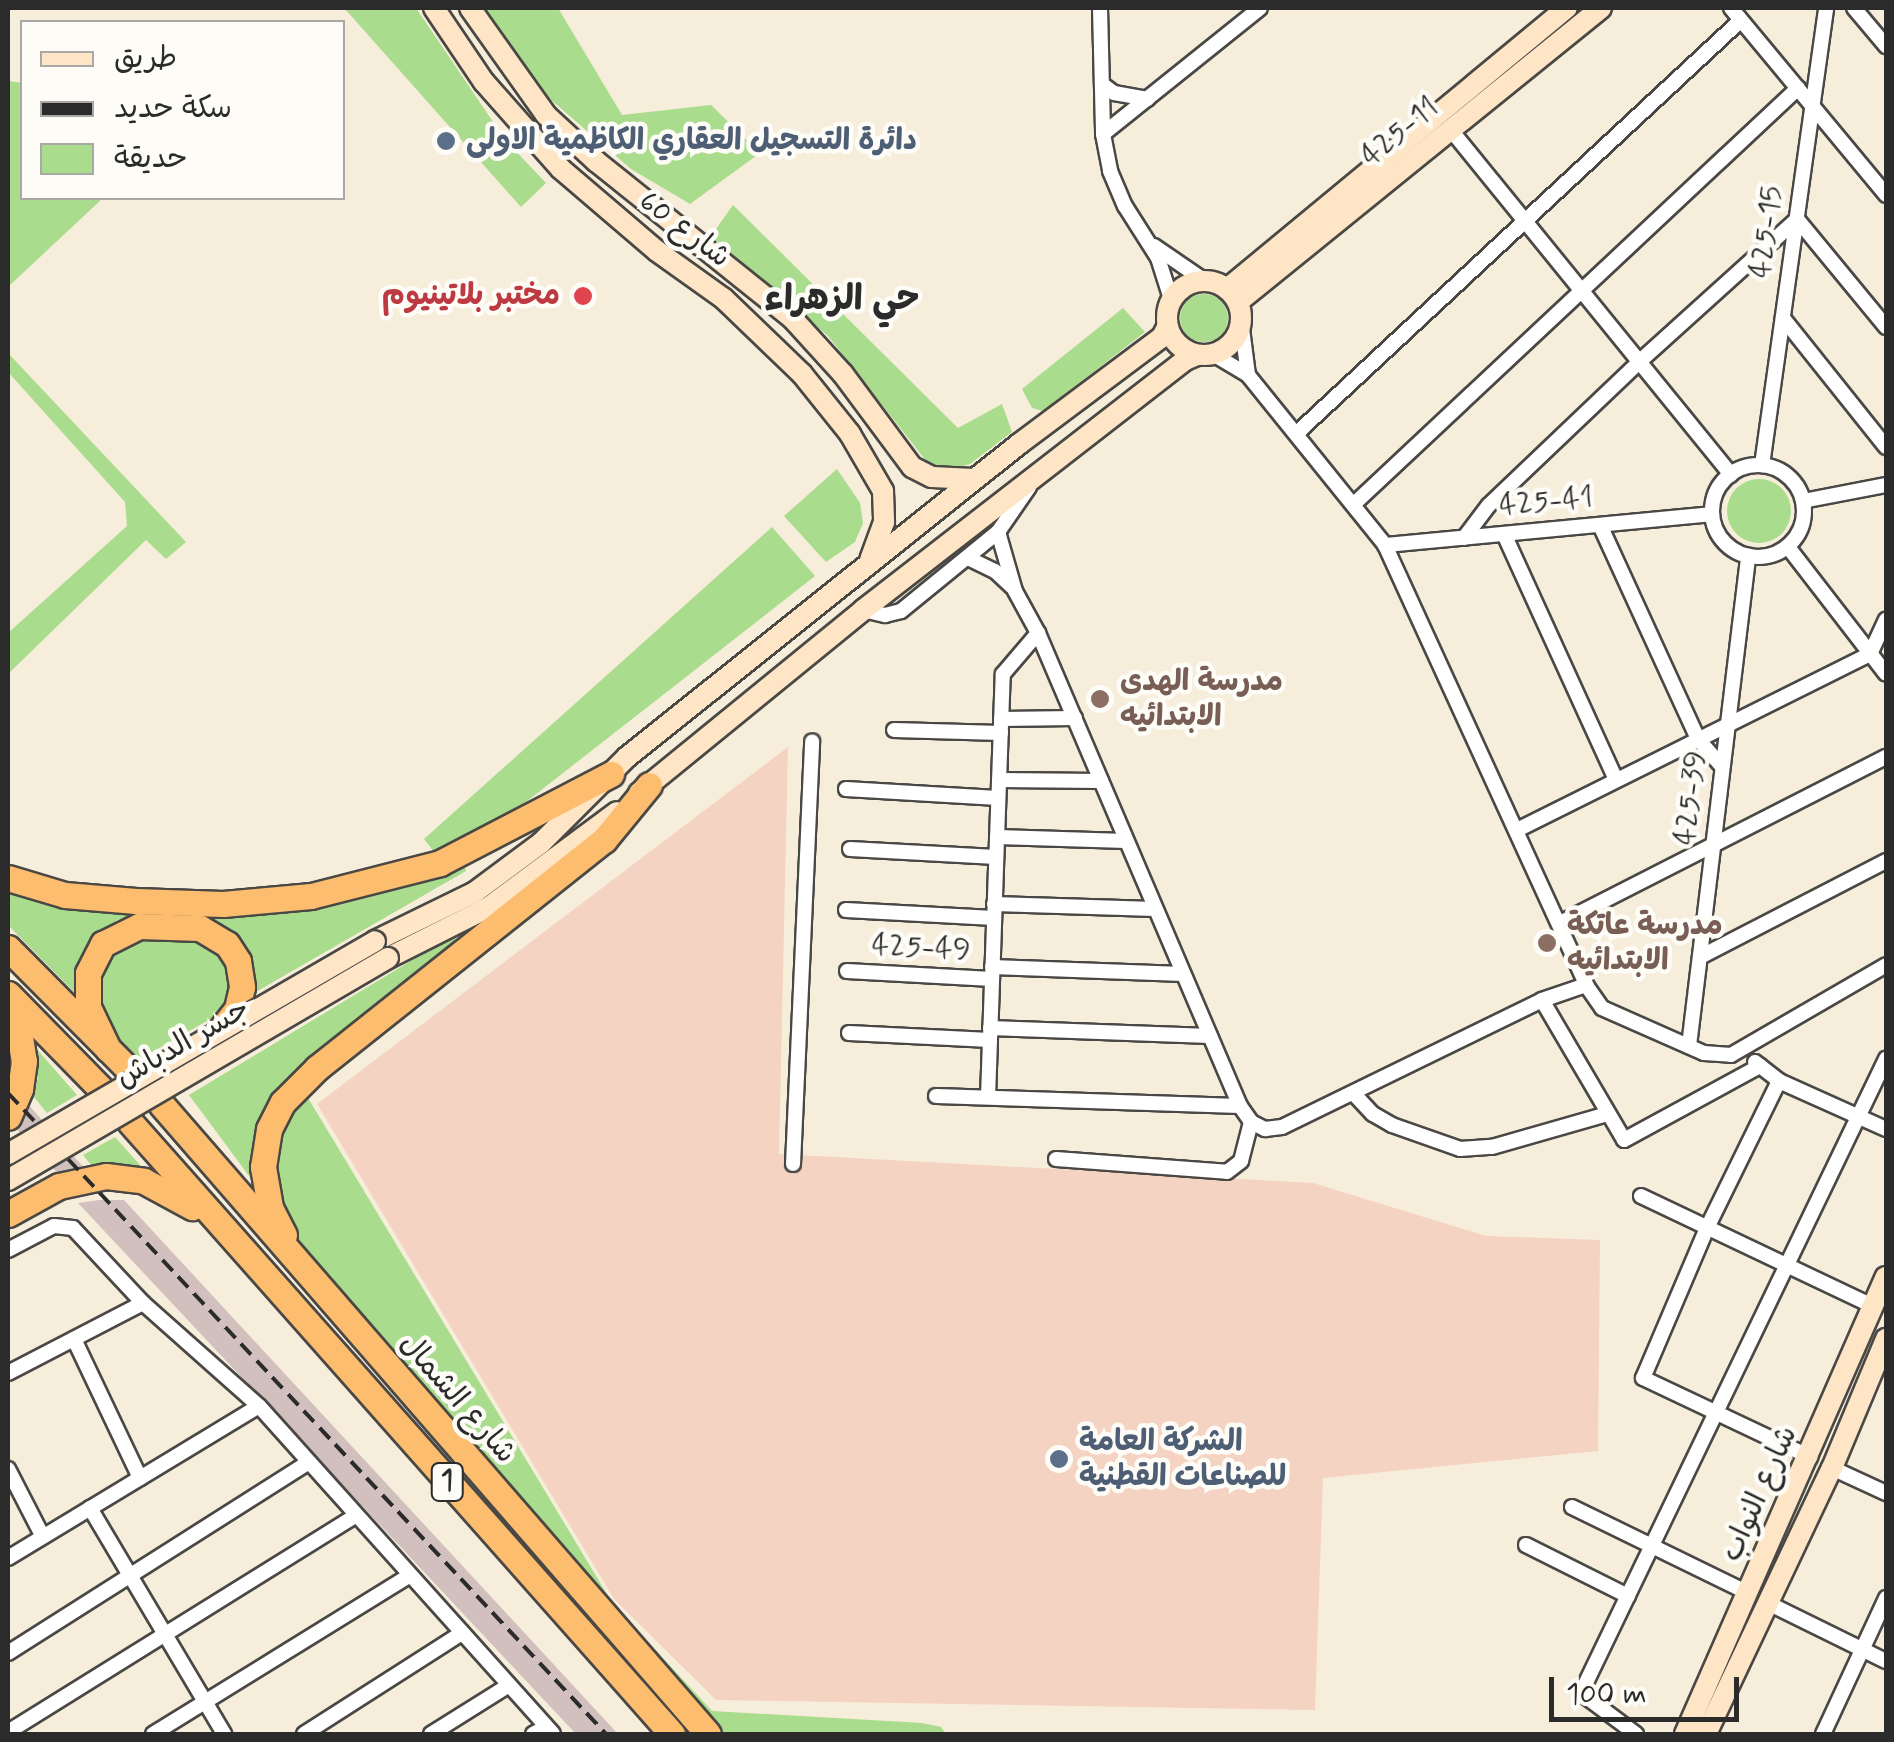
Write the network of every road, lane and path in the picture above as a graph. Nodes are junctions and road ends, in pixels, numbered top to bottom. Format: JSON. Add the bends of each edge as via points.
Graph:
{"nodes":[{"id":1,"x":434,"y":8,"type":"edge"},
{"id":2,"x":470,"y":8,"type":"edge"},
{"id":3,"x":1100,"y":8,"type":"edge"},
{"id":4,"x":1260,"y":8,"type":"edge"},
{"id":5,"x":1567,"y":8,"type":"edge"},
{"id":6,"x":1601,"y":8,"type":"edge"},
{"id":7,"x":1731,"y":8,"type":"edge"},
{"id":8,"x":1826,"y":8,"type":"edge"},
{"id":9,"x":1854,"y":8,"type":"edge"},
{"id":10,"x":1741,"y":20,"type":"junction"},
{"id":11,"x":1886,"y":46,"type":"edge"},
{"id":12,"x":1102,"y":84,"type":"junction"},
{"id":13,"x":1798,"y":88,"type":"junction"},
{"id":14,"x":1147,"y":99,"type":"junction"},
{"id":15,"x":1812,"y":106,"type":"junction"},
{"id":16,"x":1451,"y":130,"type":"junction"},
{"id":17,"x":1103,"y":134,"type":"junction"},
{"id":18,"x":1886,"y":194,"type":"edge"},
{"id":19,"x":659,"y":209,"type":"junction"},
{"id":20,"x":1797,"y":218,"type":"junction"},
{"id":21,"x":1525,"y":223,"type":"junction"},
{"id":22,"x":632,"y":230,"type":"junction"},
{"id":23,"x":1146,"y":239,"type":"junction"},
{"id":24,"x":700,"y":240,"type":"junction"},
{"id":25,"x":679,"y":266,"type":"junction"},
{"id":26,"x":1205,"y":281,"type":"junction"},
{"id":27,"x":1583,"y":293,"type":"junction"},
{"id":28,"x":1172,"y":299,"type":"junction"},
{"id":29,"x":1235,"y":304,"type":"junction"},
{"id":30,"x":1783,"y":318,"type":"junction"},
{"id":31,"x":1167,"y":326,"type":"junction"},
{"id":32,"x":1886,"y":327,"type":"edge"},
{"id":33,"x":1205,"y":355,"type":"junction"},
{"id":34,"x":1639,"y":362,"type":"junction"},
{"id":35,"x":1248,"y":375,"type":"junction"},
{"id":36,"x":1054,"y":416,"type":"junction"},
{"id":37,"x":1298,"y":432,"type":"junction"},
{"id":38,"x":1018,"y":444,"type":"junction"},
{"id":39,"x":1073,"y":446,"type":"junction"},
{"id":40,"x":1886,"y":447,"type":"edge"},
{"id":41,"x":1762,"y":465,"type":"junction"},
{"id":42,"x":1038,"y":474,"type":"junction"},
{"id":43,"x":1731,"y":474,"type":"junction"},
{"id":44,"x":974,"y":479,"type":"junction"},
{"id":45,"x":1886,"y":485,"type":"edge"},
{"id":46,"x":1804,"y":500,"type":"junction"},
{"id":47,"x":1355,"y":502,"type":"junction"},
{"id":48,"x":1712,"y":514,"type":"junction"},
{"id":49,"x":1600,"y":524,"type":"junction"},
{"id":50,"x":998,"y":532,"type":"junction"},
{"id":51,"x":1504,"y":534,"type":"junction"},
{"id":52,"x":1464,"y":538,"type":"junction"},
{"id":53,"x":1385,"y":545,"type":"junction"},
{"id":54,"x":1788,"y":547,"type":"junction"},
{"id":55,"x":1748,"y":556,"type":"junction"},
{"id":56,"x":970,"y":559,"type":"junction"},
{"id":57,"x":868,"y":563,"type":"junction"},
{"id":58,"x":843,"y":584,"type":"junction"},
{"id":59,"x":1015,"y":591,"type":"junction"},
{"id":60,"x":820,"y":602,"type":"junction"},
{"id":61,"x":864,"y":610,"type":"junction"},
{"id":62,"x":1886,"y":619,"type":"edge"},
{"id":63,"x":843,"y":626,"type":"junction"},
{"id":64,"x":1038,"y":633,"type":"junction"},
{"id":65,"x":1870,"y":654,"type":"junction"},
{"id":66,"x":1886,"y":674,"type":"edge"},
{"id":67,"x":1075,"y":718,"type":"junction"},
{"id":68,"x":1728,"y":723,"type":"junction"},
{"id":69,"x":1001,"y":726,"type":"junction"},
{"id":70,"x":894,"y":730,"type":"dead end"},
{"id":71,"x":1698,"y":739,"type":"junction"},
{"id":72,"x":812,"y":740,"type":"dead end"},
{"id":73,"x":1886,"y":757,"type":"edge"},
{"id":74,"x":1722,"y":767,"type":"junction"},
{"id":75,"x":612,"y":773,"type":"junction"},
{"id":76,"x":999,"y":780,"type":"junction"},
{"id":77,"x":1616,"y":780,"type":"junction"},
{"id":78,"x":1101,"y":781,"type":"junction"},
{"id":79,"x":846,"y":788,"type":"dead end"},
{"id":80,"x":641,"y":791,"type":"junction"},
{"id":81,"x":998,"y":798,"type":"junction"},
{"id":82,"x":1517,"y":830,"type":"junction"},
{"id":83,"x":997,"y":838,"type":"junction"},
{"id":84,"x":1126,"y":841,"type":"junction"},
{"id":85,"x":1713,"y":845,"type":"junction"},
{"id":86,"x":850,"y":849,"type":"dead end"},
{"id":87,"x":996,"y":857,"type":"junction"},
{"id":88,"x":1886,"y":861,"type":"edge"},
{"id":89,"x":8,"y":878,"type":"edge"},
{"id":90,"x":1155,"y":909,"type":"junction"},
{"id":91,"x":846,"y":910,"type":"dead end"},
{"id":92,"x":994,"y":911,"type":"junction"},
{"id":93,"x":1560,"y":923,"type":"junction"},
{"id":94,"x":8,"y":948,"type":"edge"},
{"id":95,"x":381,"y":950,"type":"junction"},
{"id":96,"x":1700,"y":957,"type":"junction"},
{"id":97,"x":1886,"y":965,"type":"edge"},
{"id":98,"x":847,"y":971,"type":"dead end"},
{"id":99,"x":992,"y":973,"type":"junction"},
{"id":100,"x":1183,"y":974,"type":"junction"},
{"id":101,"x":1586,"y":985,"type":"junction"},
{"id":102,"x":8,"y":994,"type":"edge"},
{"id":103,"x":1542,"y":1000,"type":"junction"},
{"id":104,"x":8,"y":1012,"type":"edge"},
{"id":105,"x":220,"y":1030,"type":"junction"},
{"id":106,"x":848,"y":1033,"type":"dead end"},
{"id":107,"x":990,"y":1034,"type":"junction"},
{"id":108,"x":1210,"y":1036,"type":"junction"},
{"id":109,"x":1689,"y":1046,"type":"junction"},
{"id":110,"x":108,"y":1048,"type":"junction"},
{"id":111,"x":1742,"y":1052,"type":"junction"},
{"id":112,"x":1886,"y":1058,"type":"edge"},
{"id":113,"x":1760,"y":1066,"type":"junction"},
{"id":114,"x":130,"y":1070,"type":"dead end"},
{"id":115,"x":1779,"y":1081,"type":"junction"},
{"id":116,"x":100,"y":1088,"type":"dead end"},
{"id":117,"x":1354,"y":1095,"type":"junction"},
{"id":118,"x":936,"y":1096,"type":"dead end"},
{"id":119,"x":988,"y":1097,"type":"junction"},
{"id":120,"x":161,"y":1104,"type":"dead end"},
{"id":121,"x":1240,"y":1106,"type":"junction"},
{"id":122,"x":1606,"y":1114,"type":"junction"},
{"id":123,"x":1857,"y":1116,"type":"junction"},
{"id":124,"x":8,"y":1117,"type":"edge"},
{"id":125,"x":130,"y":1122,"type":"dead end"},
{"id":126,"x":1251,"y":1122,"type":"junction"},
{"id":127,"x":1886,"y":1129,"type":"edge"},
{"id":128,"x":8,"y":1154,"type":"edge"},
{"id":129,"x":1056,"y":1159,"type":"dead end"},
{"id":130,"x":793,"y":1164,"type":"dead end"},
{"id":131,"x":8,"y":1180,"type":"edge"},
{"id":132,"x":1641,"y":1196,"type":"dead end"},
{"id":133,"x":8,"y":1214,"type":"edge"},
{"id":134,"x":1707,"y":1228,"type":"junction"},
{"id":135,"x":222,"y":1229,"type":"junction"},
{"id":136,"x":8,"y":1250,"type":"edge"},
{"id":137,"x":1791,"y":1265,"type":"junction"},
{"id":138,"x":1886,"y":1277,"type":"edge"},
{"id":139,"x":322,"y":1294,"type":"junction"},
{"id":140,"x":143,"y":1303,"type":"junction"},
{"id":141,"x":1873,"y":1306,"type":"junction"},
{"id":142,"x":74,"y":1339,"type":"junction"},
{"id":143,"x":1886,"y":1339,"type":"edge"},
{"id":144,"x":8,"y":1374,"type":"edge"},
{"id":145,"x":258,"y":1406,"type":"junction"},
{"id":146,"x":1716,"y":1415,"type":"junction"},
{"id":147,"x":1810,"y":1458,"type":"junction"},
{"id":148,"x":309,"y":1462,"type":"junction"},
{"id":149,"x":8,"y":1468,"type":"edge"},
{"id":150,"x":1832,"y":1468,"type":"junction"},
{"id":151,"x":140,"y":1478,"type":"junction"},
{"id":152,"x":1886,"y":1494,"type":"edge"},
{"id":153,"x":1572,"y":1507,"type":"dead end"},
{"id":154,"x":90,"y":1508,"type":"junction"},
{"id":155,"x":356,"y":1514,"type":"junction"},
{"id":156,"x":43,"y":1537,"type":"junction"},
{"id":157,"x":1652,"y":1544,"type":"junction"},
{"id":158,"x":1526,"y":1545,"type":"dead end"},
{"id":159,"x":8,"y":1558,"type":"edge"},
{"id":160,"x":410,"y":1575,"type":"junction"},
{"id":161,"x":130,"y":1576,"type":"junction"},
{"id":162,"x":1748,"y":1593,"type":"junction"},
{"id":163,"x":1628,"y":1596,"type":"junction"},
{"id":164,"x":1886,"y":1598,"type":"edge"},
{"id":165,"x":1768,"y":1603,"type":"junction"},
{"id":166,"x":462,"y":1633,"type":"junction"},
{"id":167,"x":164,"y":1634,"type":"junction"},
{"id":168,"x":1863,"y":1649,"type":"junction"},
{"id":169,"x":8,"y":1653,"type":"edge"},
{"id":170,"x":1886,"y":1660,"type":"edge"},
{"id":171,"x":509,"y":1685,"type":"junction"},
{"id":172,"x":205,"y":1702,"type":"junction"},
{"id":173,"x":8,"y":1732,"type":"edge"},
{"id":174,"x":544,"y":1732,"type":"edge"},
{"id":175,"x":153,"y":1734,"type":"edge"},
{"id":176,"x":224,"y":1734,"type":"edge"},
{"id":177,"x":304,"y":1734,"type":"edge"},
{"id":178,"x":431,"y":1734,"type":"edge"},
{"id":179,"x":672,"y":1734,"type":"edge"},
{"id":180,"x":708,"y":1734,"type":"edge"},
{"id":181,"x":1636,"y":1734,"type":"edge"},
{"id":182,"x":1685,"y":1734,"type":"edge"},
{"id":183,"x":1706,"y":1734,"type":"edge"},
{"id":184,"x":1823,"y":1734,"type":"edge"}],
"edges":[{"from":1,"to":22,"type":"street","name":"شارع 60","via":[[524,131]]},
{"from":2,"to":19,"type":"street","name":"شارع 60","via":[[546,115]]},
{"from":3,"to":12,"type":"street"},
{"from":4,"to":14,"type":"street"},
{"from":5,"to":29,"type":"street","name":"425-11"},
{"from":6,"to":16,"type":"street","name":"425-11"},
{"from":7,"to":10,"type":"street"},
{"from":8,"to":15,"type":"street","name":"425-15"},
{"from":9,"to":11,"type":"street"},
{"from":10,"to":13,"type":"street"},
{"from":10,"to":21,"type":"street"},
{"from":12,"to":14,"type":"street"},
{"from":12,"to":17,"type":"street"},
{"from":13,"to":15,"type":"street"},
{"from":13,"to":27,"type":"street"},
{"from":14,"to":17,"type":"street"},
{"from":15,"to":18,"type":"street"},
{"from":15,"to":20,"type":"street","name":"425-15"},
{"from":16,"to":21,"type":"street"},
{"from":16,"to":29,"type":"street","name":"425-11"},
{"from":17,"to":23,"type":"street","via":[[1110,171]]},
{"from":19,"to":22,"type":"street","via":[[656,230]]},
{"from":19,"to":24,"type":"street","name":"شارع 60"},
{"from":20,"to":30,"type":"street","name":"425-15"},
{"from":20,"to":32,"type":"street"},
{"from":20,"to":34,"type":"street"},
{"from":21,"to":27,"type":"street"},
{"from":21,"to":37,"type":"street"},
{"from":22,"to":25,"type":"street","name":"شارع 60"},
{"from":23,"to":26,"type":"street"},
{"from":23,"to":28,"type":"street"},
{"from":24,"to":25,"type":"street","via":[[679,245]]},
{"from":24,"to":44,"type":"street","name":"شارع 60","via":[[824,351],[912,467],[932,477]]},
{"from":25,"to":57,"type":"street","name":"شارع 60","via":[[780,351],[850,434],[884,491],[884,522]]},
{"from":26,"to":28,"type":"street"},
{"from":26,"to":29,"type":"street"},
{"from":27,"to":34,"type":"street"},
{"from":27,"to":47,"type":"street"},
{"from":28,"to":31,"type":"street"},
{"from":29,"to":33,"type":"street","via":[[1232,342]]},
{"from":29,"to":35,"type":"street"},
{"from":30,"to":40,"type":"street"},
{"from":30,"to":41,"type":"street","name":"425-15"},
{"from":31,"to":33,"type":"street","via":[[1178,345]]},
{"from":31,"to":36,"type":"street","via":[[1162,337]]},
{"from":33,"to":35,"type":"street"},
{"from":33,"to":39,"type":"street","via":[[1184,360]]},
{"from":34,"to":43,"type":"street"},
{"from":34,"to":52,"type":"street","via":[[1489,505]]},
{"from":35,"to":37,"type":"street"},
{"from":36,"to":38,"type":"street"},
{"from":36,"to":39,"type":"street","via":[[1054,437]]},
{"from":37,"to":47,"type":"street"},
{"from":38,"to":42,"type":"street","via":[[1039,449]]},
{"from":38,"to":44,"type":"street"},
{"from":39,"to":42,"type":"street"},
{"from":41,"to":43,"type":"street"},
{"from":41,"to":46,"type":"street","via":[[1788,476]]},
{"from":42,"to":50,"type":"street"},
{"from":42,"to":61,"type":"street"},
{"from":43,"to":48,"type":"street","via":[[1720,484]]},
{"from":44,"to":57,"type":"street"},
{"from":45,"to":46,"type":"street"},
{"from":46,"to":54,"type":"street","via":[[1798,534]]},
{"from":47,"to":53,"type":"street"},
{"from":48,"to":49,"type":"street","name":"425-41"},
{"from":48,"to":55,"type":"street","via":[[1723,541]]},
{"from":49,"to":51,"type":"street","name":"425-41"},
{"from":49,"to":71,"type":"street"},
{"from":50,"to":56,"type":"street"},
{"from":50,"to":59,"type":"street"},
{"from":51,"to":52,"type":"street","name":"425-41"},
{"from":51,"to":77,"type":"street"},
{"from":52,"to":53,"type":"street","name":"425-41"},
{"from":53,"to":82,"type":"street"},
{"from":54,"to":55,"type":"street"},
{"from":54,"to":65,"type":"street"},
{"from":55,"to":68,"type":"street","name":"425-39"},
{"from":56,"to":59,"type":"street"},
{"from":56,"to":61,"type":"street","via":[[902,611]]},
{"from":57,"to":58,"type":"street"},
{"from":58,"to":60,"type":"street"},
{"from":58,"to":61,"type":"street","via":[[848,603]]},
{"from":59,"to":64,"type":"street"},
{"from":60,"to":63,"type":"street","via":[[839,607]]},
{"from":60,"to":75,"type":"street"},
{"from":61,"to":63,"type":"street"},
{"from":62,"to":65,"type":"street"},
{"from":63,"to":80,"type":"street"},
{"from":64,"to":67,"type":"street"},
{"from":64,"to":69,"type":"street","via":[[1003,674]]},
{"from":65,"to":66,"type":"street"},
{"from":65,"to":68,"type":"street"},
{"from":67,"to":69,"type":"street"},
{"from":67,"to":78,"type":"street"},
{"from":68,"to":71,"type":"street"},
{"from":68,"to":74,"type":"street","name":"425-39"},
{"from":69,"to":70,"type":"street"},
{"from":69,"to":76,"type":"street"},
{"from":71,"to":74,"type":"street"},
{"from":71,"to":77,"type":"street"},
{"from":72,"to":130,"type":"street"},
{"from":73,"to":85,"type":"street"},
{"from":74,"to":85,"type":"street","name":"425-39"},
{"from":75,"to":80,"type":"street","via":[[632,778]]},
{"from":75,"to":89,"type":"highway","via":[[440,862],[311,896],[222,904],[136,901],[65,895]]},
{"from":75,"to":95,"type":"street","via":[[541,843]]},
{"from":76,"to":78,"type":"street"},
{"from":76,"to":81,"type":"street"},
{"from":77,"to":82,"type":"street"},
{"from":78,"to":84,"type":"street"},
{"from":79,"to":81,"type":"street"},
{"from":80,"to":95,"type":"street","via":[[489,907]]},
{"from":80,"to":139,"type":"highway","via":[[604,840],[317,1068],[275,1113],[264,1153],[267,1195]]},
{"from":81,"to":83,"type":"street"},
{"from":82,"to":93,"type":"street"},
{"from":83,"to":84,"type":"street"},
{"from":83,"to":87,"type":"street"},
{"from":84,"to":90,"type":"street"},
{"from":85,"to":93,"type":"street"},
{"from":85,"to":96,"type":"street","name":"425-39"},
{"from":86,"to":87,"type":"street"},
{"from":87,"to":92,"type":"street"},
{"from":88,"to":96,"type":"street"},
{"from":90,"to":92,"type":"street"},
{"from":90,"to":100,"type":"street"},
{"from":91,"to":92,"type":"street"},
{"from":92,"to":99,"type":"street"},
{"from":93,"to":101,"type":"street"},
{"from":94,"to":110,"type":"highway"},
{"from":95,"to":105,"type":"street","name":"جسر الدباش","bridge":true},
{"from":95,"to":131,"type":"street","name":"جسر الدباش","bridge":true},
{"from":96,"to":109,"type":"street","name":"425-39"},
{"from":97,"to":111,"type":"street"},
{"from":98,"to":99,"type":"street","name":"425-49"},
{"from":99,"to":100,"type":"street","name":"425-49"},
{"from":99,"to":107,"type":"street"},
{"from":100,"to":108,"type":"street"},
{"from":101,"to":103,"type":"street"},
{"from":101,"to":109,"type":"street","via":[[1602,1008]]},
{"from":102,"to":116,"type":"highway"},
{"from":103,"to":117,"type":"street"},
{"from":103,"to":122,"type":"street"},
{"from":104,"to":124,"type":"highway","via":[[24,1061]]},
{"from":105,"to":110,"type":"highway","via":[[238,1009],[242,978],[220,937],[185,925],[139,926],[98,950],[88,973],[93,1022]]},
{"from":105,"to":128,"type":"street","name":"جسر الدباش","bridge":true},
{"from":106,"to":107,"type":"street"},
{"from":107,"to":108,"type":"street"},
{"from":107,"to":119,"type":"street"},
{"from":108,"to":121,"type":"street"},
{"from":109,"to":111,"type":"street","via":[[1719,1056]]},
{"from":110,"to":114,"type":"highway"},
{"from":111,"to":113,"type":"street"},
{"from":112,"to":123,"type":"street"},
{"from":113,"to":115,"type":"street"},
{"from":113,"to":122,"type":"street","via":[[1634,1138],[1617,1134]]},
{"from":115,"to":123,"type":"street"},
{"from":115,"to":134,"type":"street"},
{"from":117,"to":122,"type":"street","via":[[1392,1125],[1460,1149],[1492,1147]]},
{"from":117,"to":126,"type":"street","via":[[1282,1127]]},
{"from":118,"to":119,"type":"street"},
{"from":119,"to":121,"type":"street"},
{"from":120,"to":139,"type":"highway","name":"شارع الشمال","number":"1"},
{"from":121,"to":126,"type":"street"},
{"from":123,"to":127,"type":"street"},
{"from":123,"to":137,"type":"street"},
{"from":125,"to":135,"type":"highway","name":"شارع الشمال","number":"1"},
{"from":126,"to":129,"type":"street","via":[[1241,1161],[1226,1172]]},
{"from":132,"to":134,"type":"street"},
{"from":133,"to":135,"type":"highway","via":[[60,1186],[115,1176],[160,1187]]},
{"from":134,"to":137,"type":"street"},
{"from":134,"to":146,"type":"street","via":[[1643,1378]]},
{"from":135,"to":179,"type":"highway","name":"شارع الشمال","number":"1"},
{"from":136,"to":140,"type":"street","via":[[54,1226],[73,1228]]},
{"from":137,"to":141,"type":"street"},
{"from":137,"to":146,"type":"street"},
{"from":138,"to":141,"type":"street","name":"شارع النواب"},
{"from":139,"to":180,"type":"highway","name":"شارع الشمال","number":"1"},
{"from":140,"to":142,"type":"street"},
{"from":140,"to":145,"type":"street"},
{"from":141,"to":147,"type":"street","name":"شارع النواب"},
{"from":142,"to":144,"type":"street"},
{"from":142,"to":151,"type":"street"},
{"from":143,"to":150,"type":"street","name":"شارع النواب"},
{"from":145,"to":148,"type":"street"},
{"from":145,"to":151,"type":"street"},
{"from":146,"to":147,"type":"street"},
{"from":146,"to":157,"type":"street"},
{"from":147,"to":162,"type":"street","name":"شارع النواب"},
{"from":148,"to":155,"type":"street"},
{"from":148,"to":161,"type":"street"},
{"from":149,"to":156,"type":"street"},
{"from":150,"to":152,"type":"street"},
{"from":150,"to":165,"type":"street","name":"شارع النواب"},
{"from":151,"to":154,"type":"street"},
{"from":153,"to":157,"type":"street"},
{"from":154,"to":156,"type":"street"},
{"from":154,"to":161,"type":"street"},
{"from":155,"to":160,"type":"street"},
{"from":155,"to":167,"type":"street"},
{"from":156,"to":159,"type":"street"},
{"from":157,"to":162,"type":"street"},
{"from":157,"to":163,"type":"street"},
{"from":158,"to":163,"type":"street"},
{"from":160,"to":166,"type":"street"},
{"from":160,"to":172,"type":"street"},
{"from":161,"to":167,"type":"street"},
{"from":161,"to":169,"type":"street"},
{"from":162,"to":182,"type":"street","name":"شارع النواب"},
{"from":163,"to":181,"type":"street","via":[[1582,1698]]},
{"from":164,"to":168,"type":"street"},
{"from":165,"to":168,"type":"street"},
{"from":165,"to":183,"type":"street","name":"شارع النواب"},
{"from":166,"to":171,"type":"street"},
{"from":166,"to":177,"type":"street"},
{"from":167,"to":172,"type":"street"},
{"from":167,"to":173,"type":"street"},
{"from":168,"to":170,"type":"street"},
{"from":168,"to":184,"type":"street"},
{"from":171,"to":174,"type":"street"},
{"from":171,"to":178,"type":"street"},
{"from":172,"to":175,"type":"street"},
{"from":172,"to":176,"type":"street"}]}
